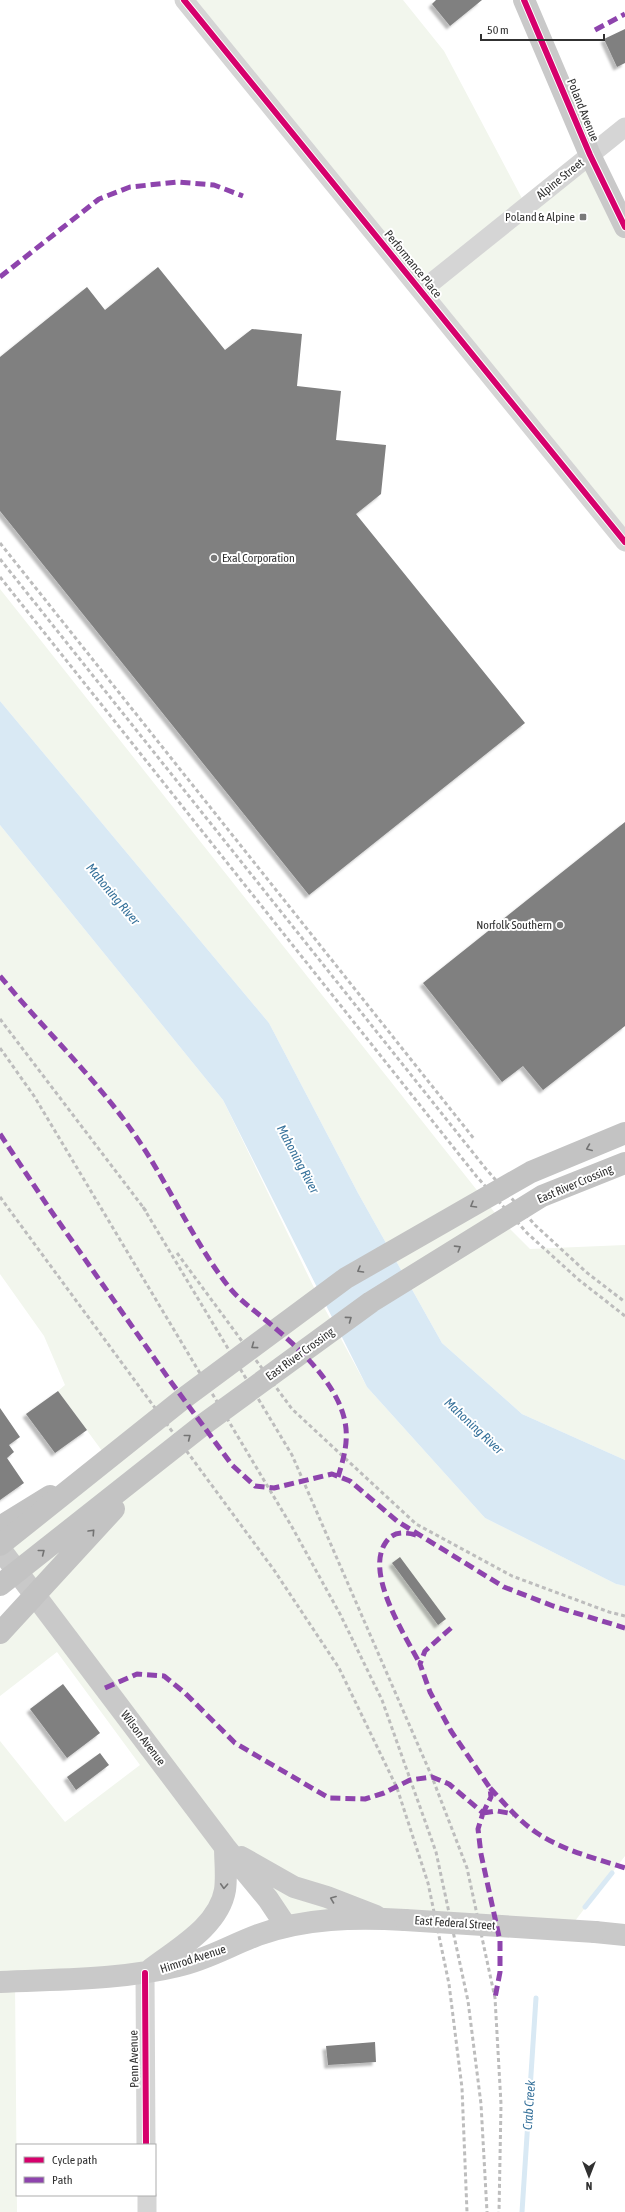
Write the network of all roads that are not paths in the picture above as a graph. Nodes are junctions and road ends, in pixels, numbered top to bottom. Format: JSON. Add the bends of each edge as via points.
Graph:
{"nodes":[{"id":1,"x":184,"y":0,"type":"edge"},
{"id":2,"x":524,"y":0,"type":"edge"},
{"id":3,"x":625,"y":127,"type":"edge"},
{"id":4,"x":590,"y":155,"type":"junction"},
{"id":5,"x":625,"y":227,"type":"edge"},
{"id":6,"x":421,"y":291,"type":"junction"},
{"id":7,"x":625,"y":542,"type":"edge"},
{"id":8,"x":625,"y":1133,"type":"edge"},
{"id":9,"x":625,"y":1163,"type":"edge"},
{"id":10,"x":161,"y":1458,"type":"junction"},
{"id":11,"x":103,"y":1463,"type":"junction"},
{"id":12,"x":0,"y":1527,"type":"edge"},
{"id":13,"x":0,"y":1545,"type":"edge"},
{"id":14,"x":0,"y":1549,"type":"edge"},
{"id":15,"x":0,"y":1585,"type":"edge"},
{"id":16,"x":0,"y":1633,"type":"edge"},
{"id":17,"x":225,"y":1847,"type":"junction"},
{"id":18,"x":382,"y":1918,"type":"junction"},
{"id":19,"x":286,"y":1926,"type":"junction"},
{"id":20,"x":625,"y":1935,"type":"edge"},
{"id":21,"x":146,"y":1973,"type":"junction"},
{"id":22,"x":0,"y":1982,"type":"edge"},
{"id":23,"x":146,"y":2144,"type":"edge"},
{"id":24,"x":147,"y":2196,"type":"edge"},
{"id":25,"x":147,"y":2212,"type":"edge"}],
"edges":[{"from":1,"to":6,"type":"street","name":"Performance Place"},
{"from":2,"to":4,"type":"main road","name":"Poland Avenue"},
{"from":3,"to":4,"type":"street","name":"Alpine Street"},
{"from":4,"to":5,"type":"main road","name":"Poland Avenue"},
{"from":4,"to":6,"type":"street","name":"Alpine Street"},
{"from":6,"to":7,"type":"street","name":"Performance Place"},
{"from":8,"to":11,"type":"highway","one_way":true,"bridge":true,"via":[[530,1172],[346,1278],[184,1398]]},
{"from":10,"to":9,"type":"highway","name":"East River Crossing","one_way":true,"bridge":true,"via":[[371,1302],[542,1196]]},
{"from":15,"to":10,"type":"highway","name":"East River Crossing","one_way":true,"bridge":true},
{"from":16,"to":10,"type":"highway","one_way":true,"bridge":true},
{"from":11,"to":12,"type":"highway","bridge":true},
{"from":11,"to":13,"type":"highway","bridge":true},
{"from":14,"to":17,"type":"main road","name":"Wilson Avenue"},
{"from":18,"to":17,"type":"main road","one_way":true,"via":[[288,1884]]},
{"from":17,"to":19,"type":"main road","name":"Wilson Avenue","via":[[268,1899]]},
{"from":17,"to":21,"type":"main road","one_way":true,"via":[[225,1890],[215,1915],[201,1930]]},
{"from":18,"to":19,"type":"main road","name":"East Federal Street"},
{"from":18,"to":20,"type":"main road","name":"East Federal Street","bridge":true},
{"from":19,"to":21,"type":"main road","name":"Himrod Avenue","via":[[181,1966]]},
{"from":21,"to":22,"type":"main road","name":"Himrod Avenue"},
{"from":21,"to":23,"type":"street","name":"Penn Avenue"},
{"from":24,"to":25,"type":"street"}]}
